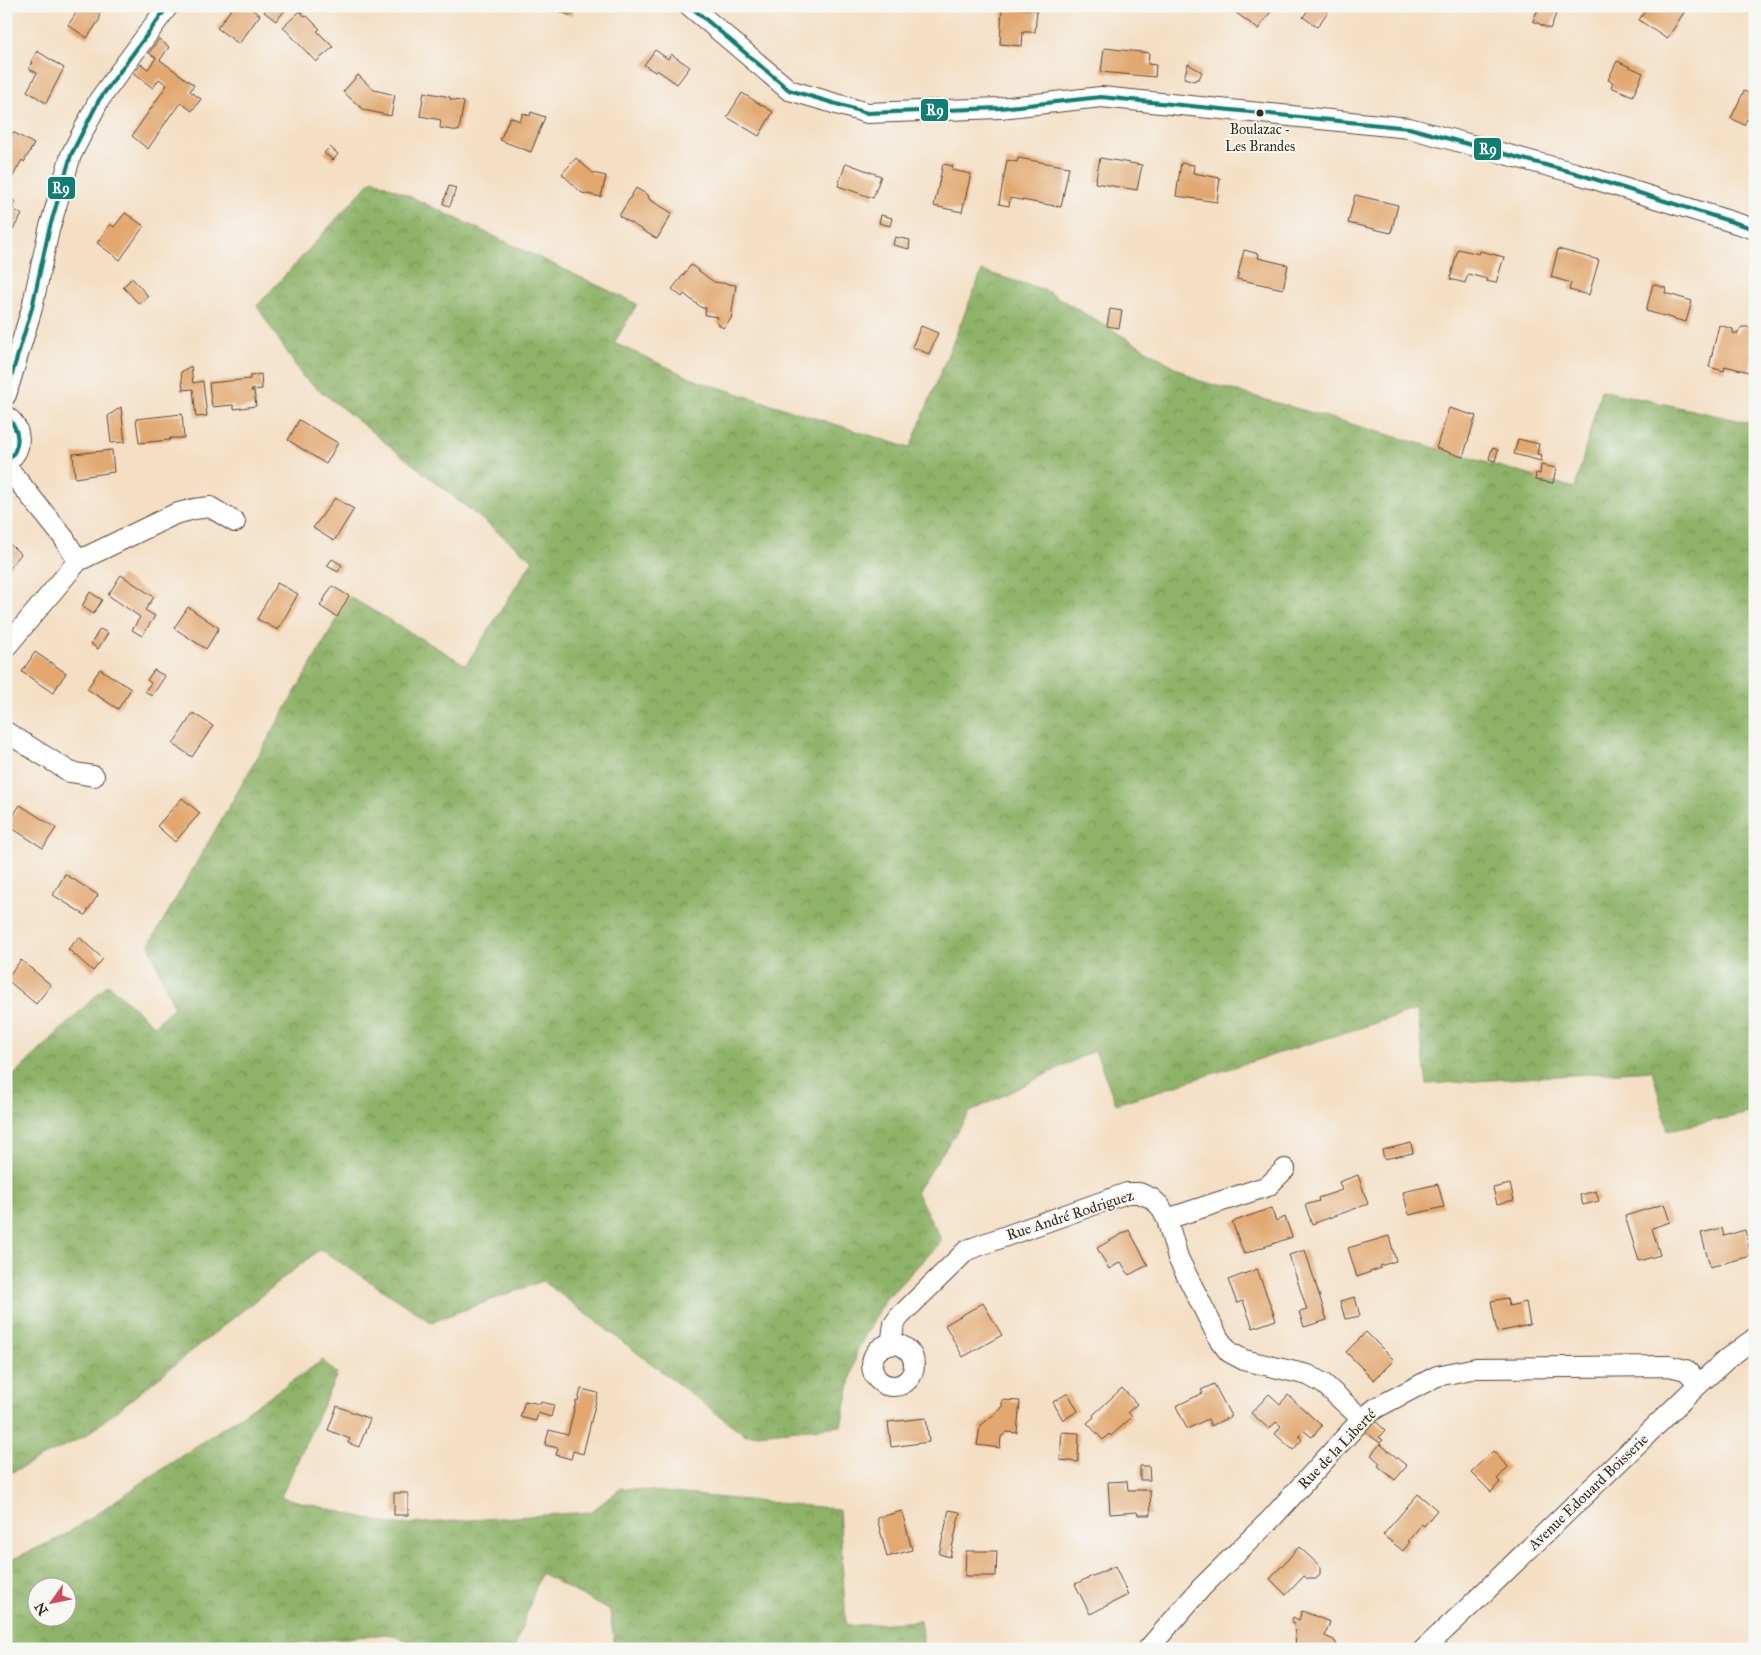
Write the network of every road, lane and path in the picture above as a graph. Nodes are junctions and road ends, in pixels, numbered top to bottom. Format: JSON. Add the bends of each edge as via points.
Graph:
{"nodes":[{"id":1,"x":168,"y":6,"type":"edge"},
{"id":2,"x":690,"y":6,"type":"edge"},
{"id":3,"x":1755,"y":229,"type":"edge"},
{"id":4,"x":6,"y":395,"type":"edge"},
{"id":5,"x":6,"y":416,"type":"edge"},
{"id":6,"x":6,"y":462,"type":"edge"},
{"id":7,"x":6,"y":466,"type":"edge"},
{"id":8,"x":235,"y":522,"type":"dead end"},
{"id":9,"x":78,"y":561,"type":"junction"},
{"id":10,"x":6,"y":647,"type":"edge"},
{"id":11,"x":6,"y":732,"type":"edge"},
{"id":12,"x":94,"y":776,"type":"dead end"},
{"id":13,"x":1285,"y":1169,"type":"dead end"},
{"id":14,"x":1167,"y":1219,"type":"junction"},
{"id":15,"x":1755,"y":1338,"type":"edge"},
{"id":16,"x":891,"y":1344,"type":"dead end"},
{"id":17,"x":1699,"y":1384,"type":"junction"},
{"id":18,"x":1362,"y":1419,"type":"junction"},
{"id":19,"x":1148,"y":1649,"type":"edge"},
{"id":20,"x":1424,"y":1649,"type":"edge"}],
"edges":[{"from":1,"to":4,"type":"street","via":[[99,100],[71,155]]},
{"from":2,"to":3,"type":"street","via":[[788,90],[867,113],[1000,108],[1101,97],[1409,128],[1575,173]]},
{"from":5,"to":6,"type":"street","via":[[13,422],[19,437],[16,452]]},
{"from":7,"to":9,"type":"street","via":[[64,538]]},
{"from":8,"to":9,"type":"street","via":[[210,507],[184,511]]},
{"from":9,"to":10,"type":"street"},
{"from":11,"to":12,"type":"street","via":[[70,772]]},
{"from":13,"to":14,"type":"street","via":[[1268,1186]]},
{"from":14,"to":16,"type":"street","name":"Rue André Rodriguez","via":[[1151,1198],[1127,1193],[966,1250],[900,1316],[894,1324]]},
{"from":14,"to":18,"type":"street","name":"Rue André Rodriguez","via":[[1178,1258],[1229,1352],[1244,1360],[1316,1379]]},
{"from":15,"to":17,"type":"street","name":"Avenue Edouard Boisserie"},
{"from":17,"to":18,"type":"street","name":"Rue de la Liberté","via":[[1686,1370],[1669,1366],[1476,1368],[1437,1376],[1376,1408]]},
{"from":17,"to":20,"type":"street","name":"Avenue Edouard Boisserie"},
{"from":18,"to":19,"type":"street","name":"Rue de la Liberté","via":[[1271,1519],[1202,1587]]}]}
